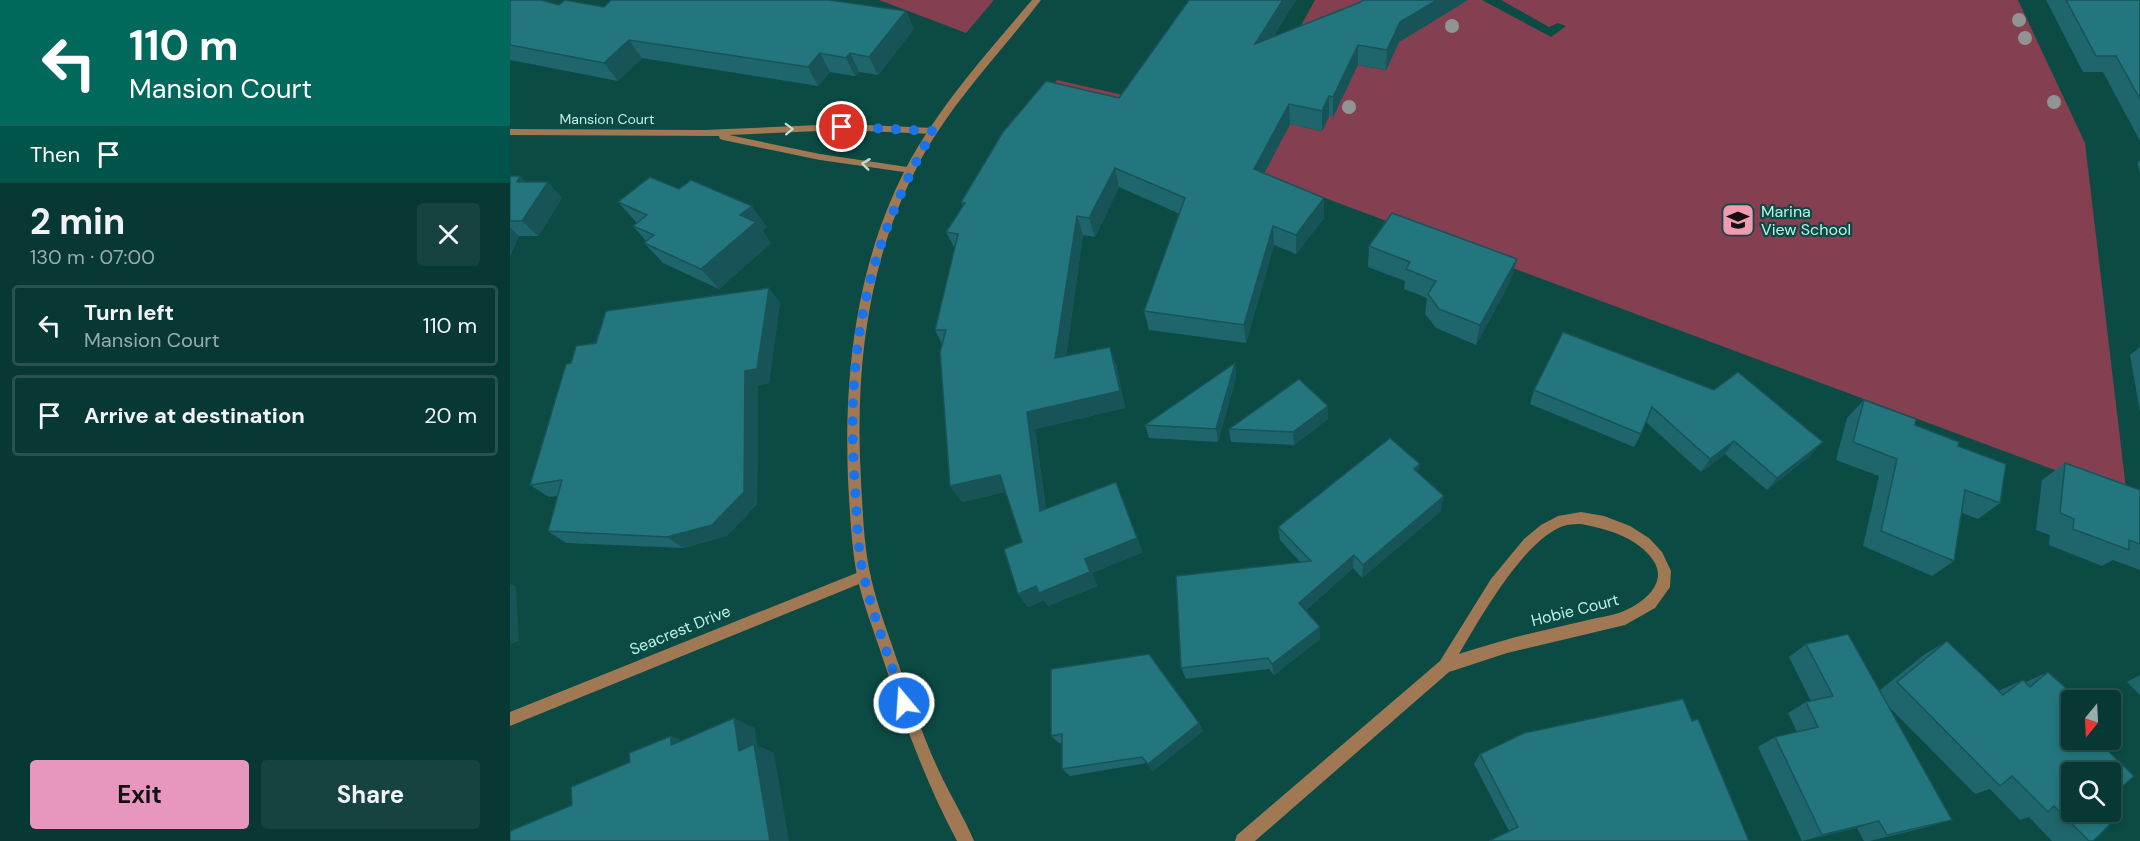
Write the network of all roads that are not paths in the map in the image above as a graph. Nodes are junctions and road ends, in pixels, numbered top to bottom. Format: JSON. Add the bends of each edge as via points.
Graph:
{"nodes":[{"id":1,"x":1037,"y":0,"type":"edge"},
{"id":2,"x":933,"y":131,"type":"junction"},
{"id":3,"x":510,"y":132,"type":"edge"},
{"id":4,"x":704,"y":133,"type":"junction"},
{"id":5,"x":911,"y":170,"type":"junction"},
{"id":6,"x":864,"y":576,"type":"junction"},
{"id":7,"x":1444,"y":666,"type":"junction"},
{"id":8,"x":510,"y":719,"type":"edge"},
{"id":9,"x":966,"y":841,"type":"edge"},
{"id":10,"x":1243,"y":841,"type":"edge"}],
"edges":[{"from":1,"to":2,"type":"street"},
{"from":4,"to":2,"type":"street","name":"Mansion Court","one_way":true,"via":[[842,127]]},
{"from":2,"to":5,"type":"street"},
{"from":3,"to":4,"type":"street","name":"Mansion Court"},
{"from":5,"to":4,"type":"street","name":"Mansion Court","one_way":true,"via":[[820,157]]},
{"from":5,"to":6,"type":"street","via":[[882,239],[856,342],[851,438]]},
{"from":6,"to":8,"type":"street","name":"Seacrest Drive"},
{"from":6,"to":9,"type":"street","via":[[924,759]]},
{"from":7,"to":7,"type":"street","name":"Hobie Court","via":[[1481,603],[1533,538],[1564,519],[1598,520],[1635,534],[1661,557],[1666,570],[1664,585],[1656,599],[1642,610],[1625,618],[1507,646]]},
{"from":7,"to":10,"type":"street","name":"Hobie Court"}]}
